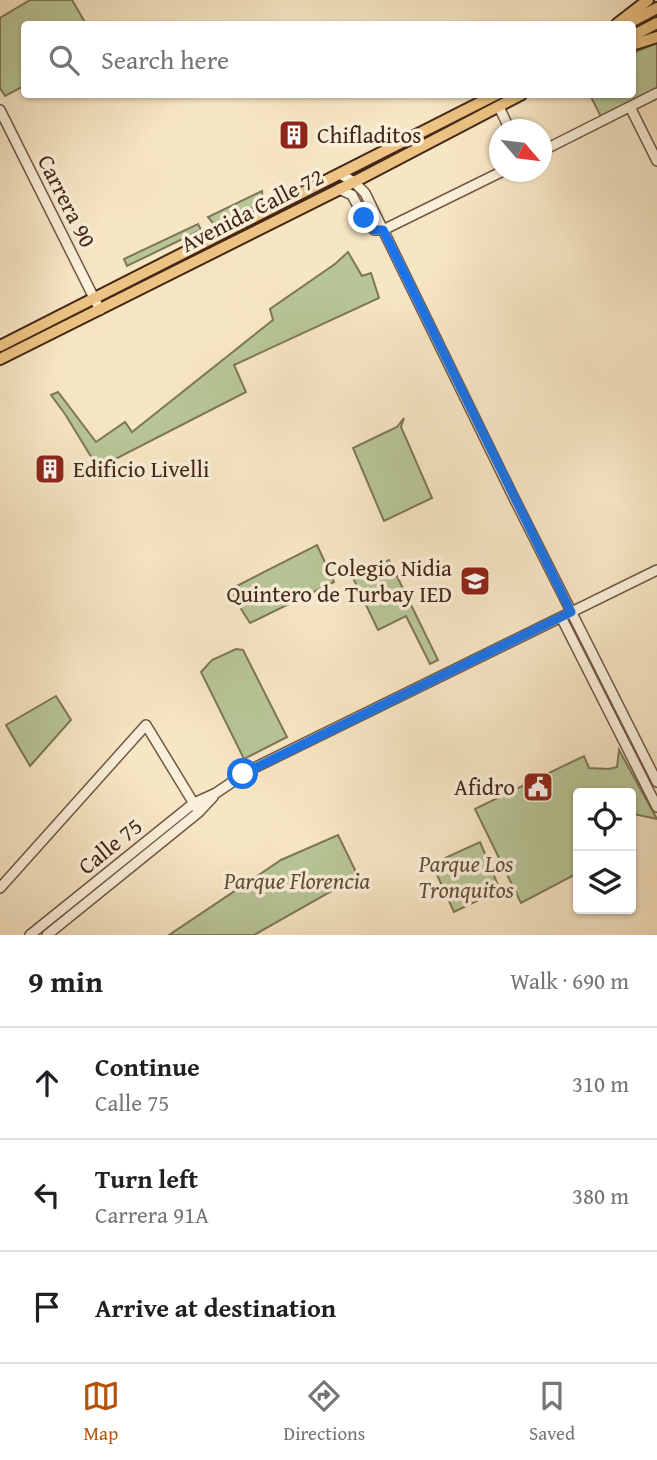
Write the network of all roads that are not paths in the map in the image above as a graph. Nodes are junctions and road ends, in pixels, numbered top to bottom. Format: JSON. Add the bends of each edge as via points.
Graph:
{"nodes":[{"id":1,"x":648,"y":0,"type":"edge"},
{"id":2,"x":657,"y":8,"type":"edge"},
{"id":3,"x":621,"y":21,"type":"edge"},
{"id":4,"x":632,"y":21,"type":"edge"},
{"id":5,"x":657,"y":23,"type":"edge"},
{"id":6,"x":636,"y":34,"type":"edge"},
{"id":7,"x":657,"y":37,"type":"edge"},
{"id":8,"x":636,"y":45,"type":"edge"},
{"id":9,"x":657,"y":93,"type":"edge"},
{"id":10,"x":489,"y":98,"type":"edge"},
{"id":11,"x":515,"y":98,"type":"edge"},
{"id":12,"x":499,"y":107,"type":"junction"},
{"id":13,"x":630,"y":107,"type":"junction"},
{"id":14,"x":0,"y":110,"type":"edge"},
{"id":15,"x":505,"y":119,"type":"edge"},
{"id":16,"x":552,"y":146,"type":"edge"},
{"id":17,"x":657,"y":161,"type":"edge"},
{"id":18,"x":340,"y":174,"type":"junction"},
{"id":19,"x":489,"y":178,"type":"edge"},
{"id":20,"x":354,"y":182,"type":"junction"},
{"id":21,"x":339,"y":189,"type":"junction"},
{"id":22,"x":383,"y":230,"type":"junction"},
{"id":23,"x":94,"y":298,"type":"junction"},
{"id":24,"x":100,"y":310,"type":"junction"},
{"id":25,"x":0,"y":346,"type":"edge"},
{"id":26,"x":0,"y":359,"type":"edge"},
{"id":27,"x":657,"y":570,"type":"edge"},
{"id":28,"x":571,"y":612,"type":"junction"},
{"id":29,"x":561,"y":617,"type":"junction"},
{"id":30,"x":657,"y":782,"type":"edge"},
{"id":31,"x":657,"y":807,"type":"edge"},
{"id":32,"x":196,"y":808,"type":"junction"},
{"id":33,"x":0,"y":888,"type":"edge"},
{"id":34,"x":30,"y":935,"type":"edge"},
{"id":35,"x":47,"y":935,"type":"edge"}],
"edges":[{"from":1,"to":3,"type":"main road"},
{"from":2,"to":4,"type":"main road"},
{"from":5,"to":6,"type":"main road"},
{"from":7,"to":8,"type":"main road"},
{"from":9,"to":13,"type":"street"},
{"from":10,"to":18,"type":"main road","name":"Avenida Calle 72"},
{"from":11,"to":12,"type":"main road","name":"Avenida Calle 72"},
{"from":12,"to":15,"type":"street"},
{"from":12,"to":20,"type":"main road","name":"Avenida Calle 72"},
{"from":13,"to":16,"type":"street"},
{"from":13,"to":17,"type":"street"},
{"from":14,"to":23,"type":"street","name":"Carrera 90"},
{"from":18,"to":20,"type":"street"},
{"from":18,"to":23,"type":"main road","name":"Avenida Calle 72"},
{"from":19,"to":22,"type":"street"},
{"from":20,"to":21,"type":"main road","name":"Avenida Calle 72"},
{"from":20,"to":22,"type":"street","via":[[365,193]]},
{"from":21,"to":22,"type":"street","via":[[352,195],[371,228]]},
{"from":21,"to":24,"type":"main road","name":"Avenida Calle 72"},
{"from":22,"to":28,"type":"street"},
{"from":23,"to":24,"type":"street","name":"Carrera 90"},
{"from":23,"to":25,"type":"main road","name":"Avenida Calle 72"},
{"from":24,"to":26,"type":"main road","name":"Avenida Calle 72"},
{"from":27,"to":28,"type":"street","name":"Calle 75"},
{"from":28,"to":29,"type":"street","name":"Calle 75"},
{"from":28,"to":30,"type":"street"},
{"from":29,"to":31,"type":"street"},
{"from":29,"to":32,"type":"street","name":"Calle 75","via":[[250,769]]},
{"from":32,"to":33,"type":"street","via":[[146,725]]},
{"from":32,"to":34,"type":"street","name":"Calle 75"},
{"from":32,"to":35,"type":"street","name":"Calle 75"}]}
